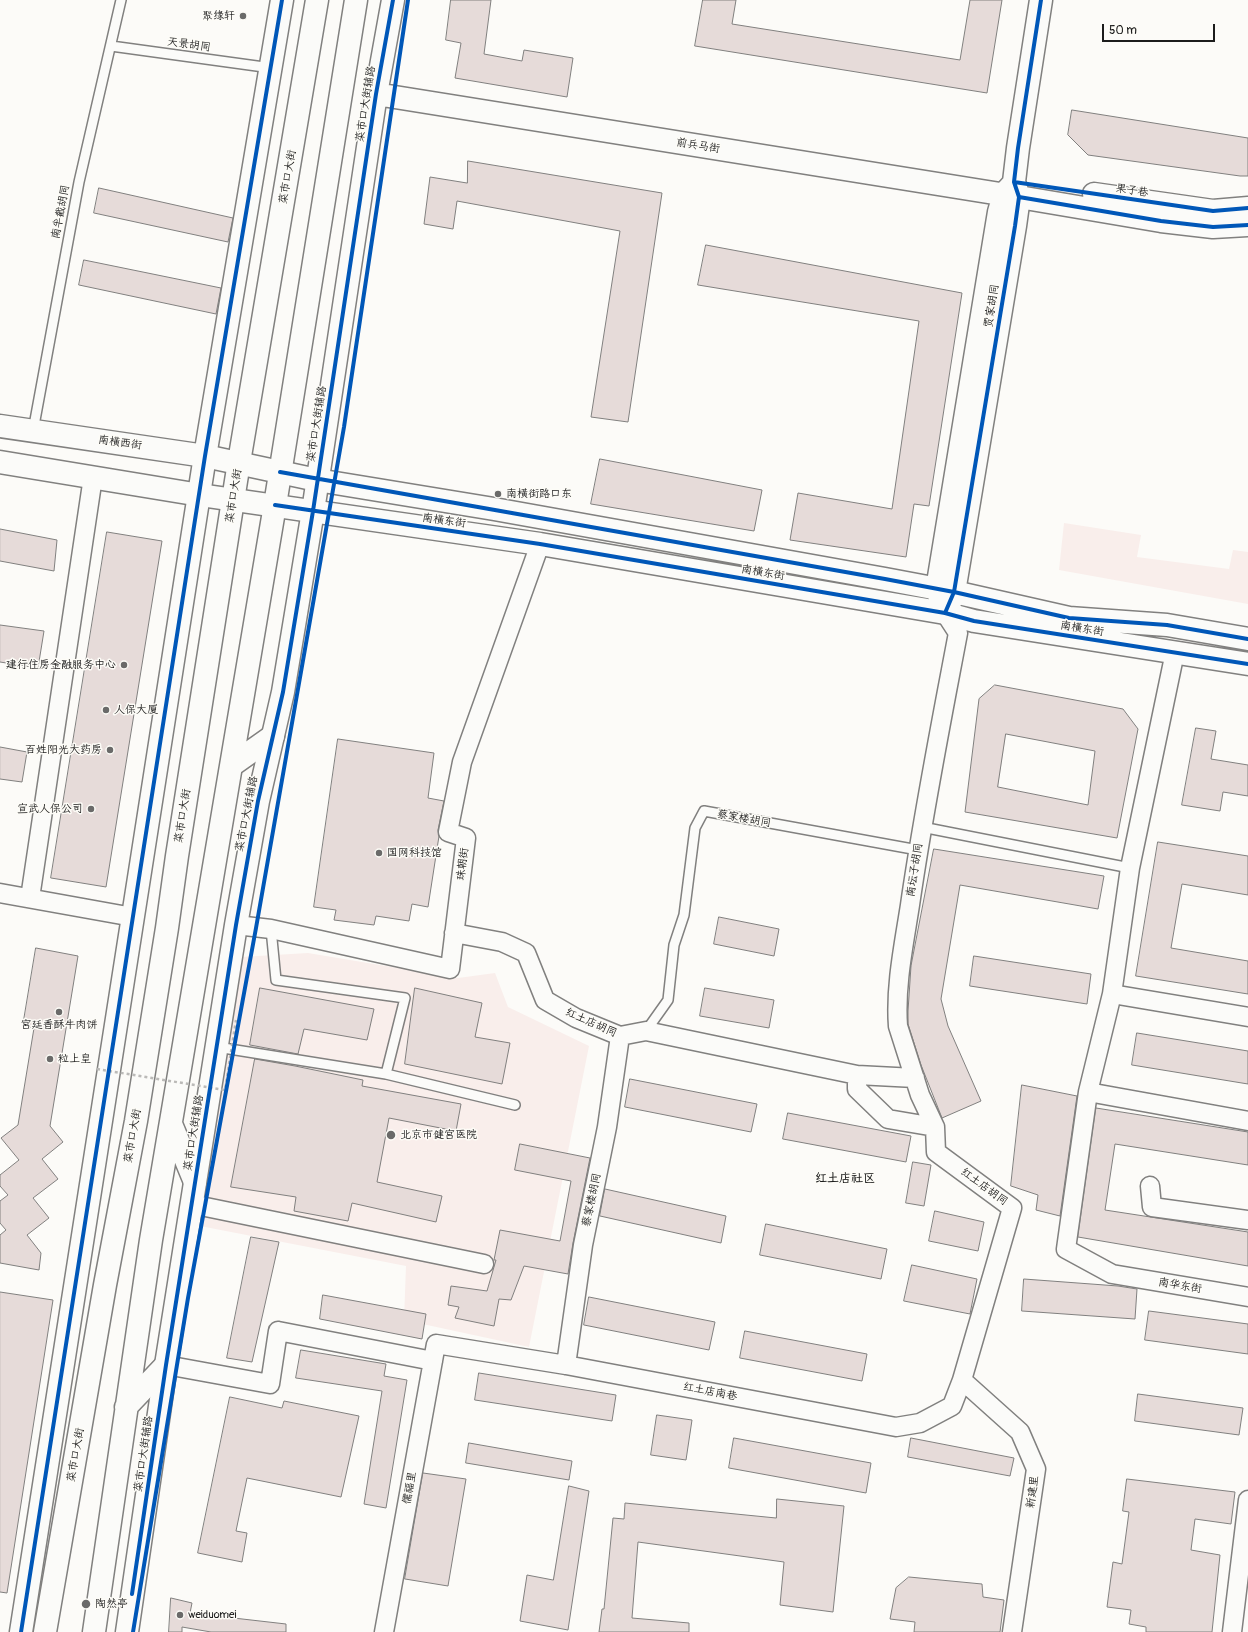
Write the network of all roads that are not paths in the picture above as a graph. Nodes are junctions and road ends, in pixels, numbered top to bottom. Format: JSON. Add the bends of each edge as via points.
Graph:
{"nodes":[{"id":1,"x":122,"y":0,"type":"edge"},
{"id":2,"x":282,"y":0,"type":"edge"},
{"id":3,"x":318,"y":0,"type":"edge"},
{"id":4,"x":356,"y":0,"type":"edge"},
{"id":5,"x":393,"y":0,"type":"edge"},
{"id":6,"x":1041,"y":0,"type":"edge"},
{"id":7,"x":111,"y":46,"type":"junction"},
{"id":8,"x":264,"y":67,"type":"dead end"},
{"id":9,"x":378,"y":88,"type":"junction"},
{"id":10,"x":1013,"y":191,"type":"junction"},
{"id":11,"x":1248,"y":208,"type":"edge"},
{"id":12,"x":1248,"y":225,"type":"edge"},
{"id":13,"x":0,"y":426,"type":"edge"},
{"id":14,"x":32,"y":431,"type":"junction"},
{"id":15,"x":205,"y":456,"type":"junction"},
{"id":16,"x":0,"y":462,"type":"edge"},
{"id":17,"x":239,"y":462,"type":"junction"},
{"id":18,"x":280,"y":472,"type":"junction"},
{"id":19,"x":93,"y":477,"type":"junction"},
{"id":20,"x":317,"y":480,"type":"junction"},
{"id":21,"x":200,"y":495,"type":"junction"},
{"id":22,"x":234,"y":499,"type":"junction"},
{"id":23,"x":275,"y":505,"type":"junction"},
{"id":24,"x":313,"y":511,"type":"junction"},
{"id":25,"x":540,"y":544,"type":"junction"},
{"id":26,"x":946,"y":591,"type":"junction"},
{"id":27,"x":945,"y":613,"type":"junction"},
{"id":28,"x":1248,"y":639,"type":"edge"},
{"id":29,"x":1175,"y":652,"type":"junction"},
{"id":30,"x":1248,"y":664,"type":"edge"},
{"id":31,"x":273,"y":736,"type":"junction"},
{"id":32,"x":232,"y":765,"type":"junction"},
{"id":33,"x":922,"y":828,"type":"junction"},
{"id":34,"x":918,"y":850,"type":"junction"},
{"id":35,"x":1130,"y":868,"type":"junction"},
{"id":36,"x":0,"y":893,"type":"edge"},
{"id":37,"x":30,"y":898,"type":"junction"},
{"id":38,"x":133,"y":917,"type":"junction"},
{"id":39,"x":236,"y":925,"type":"junction"},
{"id":40,"x":271,"y":929,"type":"junction"},
{"id":41,"x":454,"y":933,"type":"junction"},
{"id":42,"x":1112,"y":994,"type":"junction"},
{"id":43,"x":1248,"y":1017,"type":"edge"},
{"id":44,"x":646,"y":1031,"type":"junction"},
{"id":45,"x":620,"y":1036,"type":"junction"},
{"id":46,"x":225,"y":1048,"type":"junction"},
{"id":47,"x":386,"y":1074,"type":"junction"},
{"id":48,"x":857,"y":1075,"type":"junction"},
{"id":49,"x":915,"y":1078,"type":"junction"},
{"id":50,"x":1088,"y":1092,"type":"junction"},
{"id":51,"x":515,"y":1105,"type":"dead end"},
{"id":52,"x":1248,"y":1121,"type":"edge"},
{"id":53,"x":171,"y":1124,"type":"junction"},
{"id":54,"x":935,"y":1127,"type":"junction"},
{"id":55,"x":195,"y":1182,"type":"junction"},
{"id":56,"x":1150,"y":1186,"type":"dead end"},
{"id":57,"x":191,"y":1204,"type":"junction"},
{"id":58,"x":1248,"y":1220,"type":"edge"},
{"id":59,"x":484,"y":1264,"type":"dead end"},
{"id":60,"x":1248,"y":1297,"type":"edge"},
{"id":61,"x":435,"y":1353,"type":"junction"},
{"id":62,"x":166,"y":1365,"type":"junction"},
{"id":63,"x":566,"y":1365,"type":"junction"},
{"id":64,"x":962,"y":1380,"type":"junction"},
{"id":65,"x":126,"y":1407,"type":"junction"},
{"id":66,"x":1248,"y":1500,"type":"edge"},
{"id":67,"x":21,"y":1632,"type":"edge"},
{"id":68,"x":45,"y":1632,"type":"edge"},
{"id":69,"x":94,"y":1632,"type":"edge"},
{"id":70,"x":127,"y":1632,"type":"edge"},
{"id":71,"x":384,"y":1632,"type":"edge"},
{"id":72,"x":1012,"y":1632,"type":"edge"},
{"id":73,"x":1232,"y":1632,"type":"edge"}],
"edges":[{"from":1,"to":7,"type":"lane","name":"南半截胡同"},
{"from":2,"to":15,"type":"main road"},
{"from":3,"to":17,"type":"main road","name":"菜市口大街"},
{"from":4,"to":18,"type":"main road"},
{"from":5,"to":9,"type":"main road","name":"菜市口大街辅路"},
{"from":6,"to":10,"type":"main road","name":"贾家胡同"},
{"from":7,"to":8,"type":"lane","name":"天景胡同"},
{"from":7,"to":14,"type":"lane","name":"南半截胡同","via":[[80,182]]},
{"from":9,"to":10,"type":"main road","name":"前兵马街"},
{"from":9,"to":20,"type":"main road","name":"菜市口大街辅路"},
{"from":10,"to":11,"type":"main road","name":"果子巷","via":[[1213,211]]},
{"from":10,"to":12,"type":"main road","via":[[1161,221],[1212,227]]},
{"from":10,"to":26,"type":"main road","name":"贾家胡同"},
{"from":13,"to":14,"type":"main road","name":"南横西街"},
{"from":14,"to":15,"type":"main road","name":"南横西街"},
{"from":15,"to":17,"type":"main road","name":"南横西街"},
{"from":15,"to":21,"type":"main road"},
{"from":16,"to":19,"type":"main road"},
{"from":17,"to":18,"type":"main road","name":"南横西街"},
{"from":17,"to":22,"type":"main road","name":"菜市口大街"},
{"from":18,"to":20,"type":"main road","name":"南横东街"},
{"from":18,"to":23,"type":"main road"},
{"from":19,"to":21,"type":"main road"},
{"from":19,"to":37,"type":"street"},
{"from":20,"to":24,"type":"main road","name":"菜市口大街辅路"},
{"from":20,"to":26,"type":"main road","name":"南横东街","via":[[494,509]]},
{"from":21,"to":22,"type":"main road"},
{"from":21,"to":38,"type":"main road"},
{"from":22,"to":23,"type":"main road","name":"南横东街"},
{"from":22,"to":68,"type":"main road","name":"菜市口大街","via":[[138,1105]]},
{"from":23,"to":24,"type":"main road","name":"南横东街"},
{"from":23,"to":32,"type":"main road"},
{"from":24,"to":25,"type":"main road","name":"南横东街"},
{"from":24,"to":31,"type":"main road","name":"菜市口大街辅路"},
{"from":25,"to":27,"type":"main road","name":"南横东街"},
{"from":25,"to":41,"type":"street","name":"珠朝街","via":[[462,762],[448,832],[466,838]]},
{"from":26,"to":27,"type":"main road","name":"贾家胡同"},
{"from":26,"to":28,"type":"main road","name":"南横东街","via":[[1068,618],[1167,625]]},
{"from":27,"to":29,"type":"main road","name":"南横东街","via":[[974,621]]},
{"from":27,"to":33,"type":"street","name":"南坛子胡同","via":[[958,633]]},
{"from":29,"to":30,"type":"main road","name":"南横东街"},
{"from":29,"to":35,"type":"street"},
{"from":31,"to":32,"type":"main road"},
{"from":31,"to":39,"type":"main road","name":"菜市口大街辅路","via":[[258,801]]},
{"from":32,"to":53,"type":"main road"},
{"from":33,"to":34,"type":"street","name":"南坛子胡同"},
{"from":33,"to":35,"type":"lane"},
{"from":34,"to":44,"type":"lane","name":"蔡家楼胡同","via":[[704,811],[695,828],[684,915],[674,945],[668,1000]]},
{"from":34,"to":49,"type":"street","name":"南坛子胡同","via":[[901,963],[897,1015],[898,1026]]},
{"from":35,"to":42,"type":"street"},
{"from":36,"to":37,"type":"street"},
{"from":37,"to":38,"type":"street"},
{"from":38,"to":67,"type":"main road"},
{"from":39,"to":40,"type":"street","name":"珠朝街"},
{"from":39,"to":46,"type":"main road","name":"菜市口大街辅路"},
{"from":40,"to":41,"type":"street","name":"珠朝街","via":[[450,969]]},
{"from":40,"to":47,"type":"lane","via":[[276,980],[405,998]]},
{"from":41,"to":45,"type":"street","name":"红土店胡同","via":[[502,942],[526,953],[545,1000],[576,1018]]},
{"from":42,"to":43,"type":"street"},
{"from":42,"to":50,"type":"street"},
{"from":44,"to":45,"type":"street","name":"红土店胡同"},
{"from":44,"to":48,"type":"street","name":"红土店胡同"},
{"from":45,"to":63,"type":"street","name":"蔡家楼胡同","via":[[607,1127],[583,1245]]},
{"from":46,"to":47,"type":"lane"},
{"from":46,"to":55,"type":"main road","name":"菜市口大街辅路"},
{"from":47,"to":51,"type":"lane"},
{"from":48,"to":49,"type":"street","name":"红土店胡同"},
{"from":48,"to":54,"type":"street","via":[[856,1089],[888,1119]]},
{"from":49,"to":54,"type":"street","name":"南坛子胡同"},
{"from":50,"to":52,"type":"street"},
{"from":50,"to":60,"type":"street","name":"南华东街","via":[[1066,1248],[1112,1274]]},
{"from":53,"to":55,"type":"main road"},
{"from":53,"to":65,"type":"main road"},
{"from":54,"to":64,"type":"street","name":"红土店胡同","via":[[936,1152],[1012,1208]]},
{"from":55,"to":57,"type":"main road","name":"菜市口大街辅路"},
{"from":56,"to":58,"type":"street","via":[[1152,1207]]},
{"from":57,"to":59,"type":"street"},
{"from":57,"to":62,"type":"main road","name":"菜市口大街辅路"},
{"from":61,"to":62,"type":"street","name":"红土店南巷","via":[[278,1331],[270,1384]]},
{"from":61,"to":63,"type":"street","name":"红土店南巷"},
{"from":61,"to":71,"type":"street","name":"儒福里"},
{"from":62,"to":65,"type":"main road"},
{"from":62,"to":70,"type":"main road","name":"菜市口大街辅路"},
{"from":63,"to":64,"type":"street","name":"红土店南巷","via":[[896,1427],[920,1422],[952,1406]]},
{"from":64,"to":72,"type":"street","name":"新建里","via":[[1020,1432],[1036,1469]]},
{"from":65,"to":69,"type":"main road"},
{"from":66,"to":73,"type":"street"}]}
